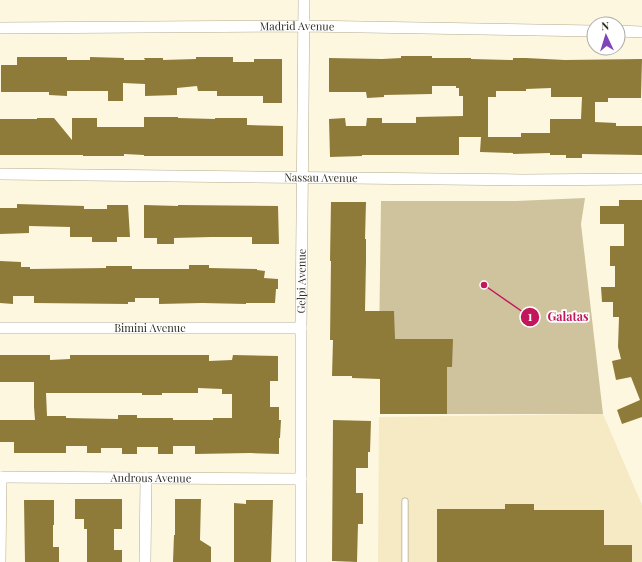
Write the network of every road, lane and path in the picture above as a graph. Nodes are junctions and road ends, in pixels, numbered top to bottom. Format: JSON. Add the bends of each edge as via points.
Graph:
{"nodes":[{"id":1,"x":304,"y":0,"type":"edge"},
{"id":2,"x":304,"y":26,"type":"junction"},
{"id":3,"x":0,"y":28,"type":"edge"},
{"id":4,"x":586,"y":31,"type":"edge"},
{"id":5,"x":626,"y":31,"type":"edge"},
{"id":6,"x":642,"y":32,"type":"edge"},
{"id":7,"x":0,"y":174,"type":"edge"},
{"id":8,"x":302,"y":178,"type":"junction"},
{"id":9,"x":642,"y":179,"type":"edge"},
{"id":10,"x":0,"y":328,"type":"edge"},
{"id":11,"x":301,"y":328,"type":"junction"},
{"id":12,"x":0,"y":477,"type":"edge"},
{"id":13,"x":146,"y":478,"type":"junction"},
{"id":14,"x":301,"y":479,"type":"junction"},
{"id":15,"x":405,"y":501,"type":"dead end"},
{"id":16,"x":0,"y":562,"type":"edge"},
{"id":17,"x":145,"y":562,"type":"edge"},
{"id":18,"x":301,"y":562,"type":"edge"},
{"id":19,"x":404,"y":562,"type":"edge"}],
"edges":[{"from":1,"to":2,"type":"street","name":"Gelpi Avenue"},
{"from":2,"to":3,"type":"street","name":"Madrid Avenue"},
{"from":2,"to":4,"type":"street","name":"Madrid Avenue"},
{"from":2,"to":8,"type":"street","name":"Gelpi Avenue"},
{"from":5,"to":6,"type":"street"},
{"from":7,"to":8,"type":"street","name":"Nassau Avenue"},
{"from":8,"to":9,"type":"street","name":"Nassau Avenue"},
{"from":8,"to":11,"type":"street","name":"Gelpi Avenue"},
{"from":10,"to":11,"type":"street","name":"Bimini Avenue"},
{"from":11,"to":14,"type":"street","name":"Gelpi Avenue"},
{"from":12,"to":13,"type":"street","name":"Androus Avenue"},
{"from":12,"to":16,"type":"street"},
{"from":13,"to":14,"type":"street","name":"Androus Avenue"},
{"from":13,"to":17,"type":"street"},
{"from":14,"to":18,"type":"street","name":"Gelpi Avenue"},
{"from":15,"to":19,"type":"lane"}]}
